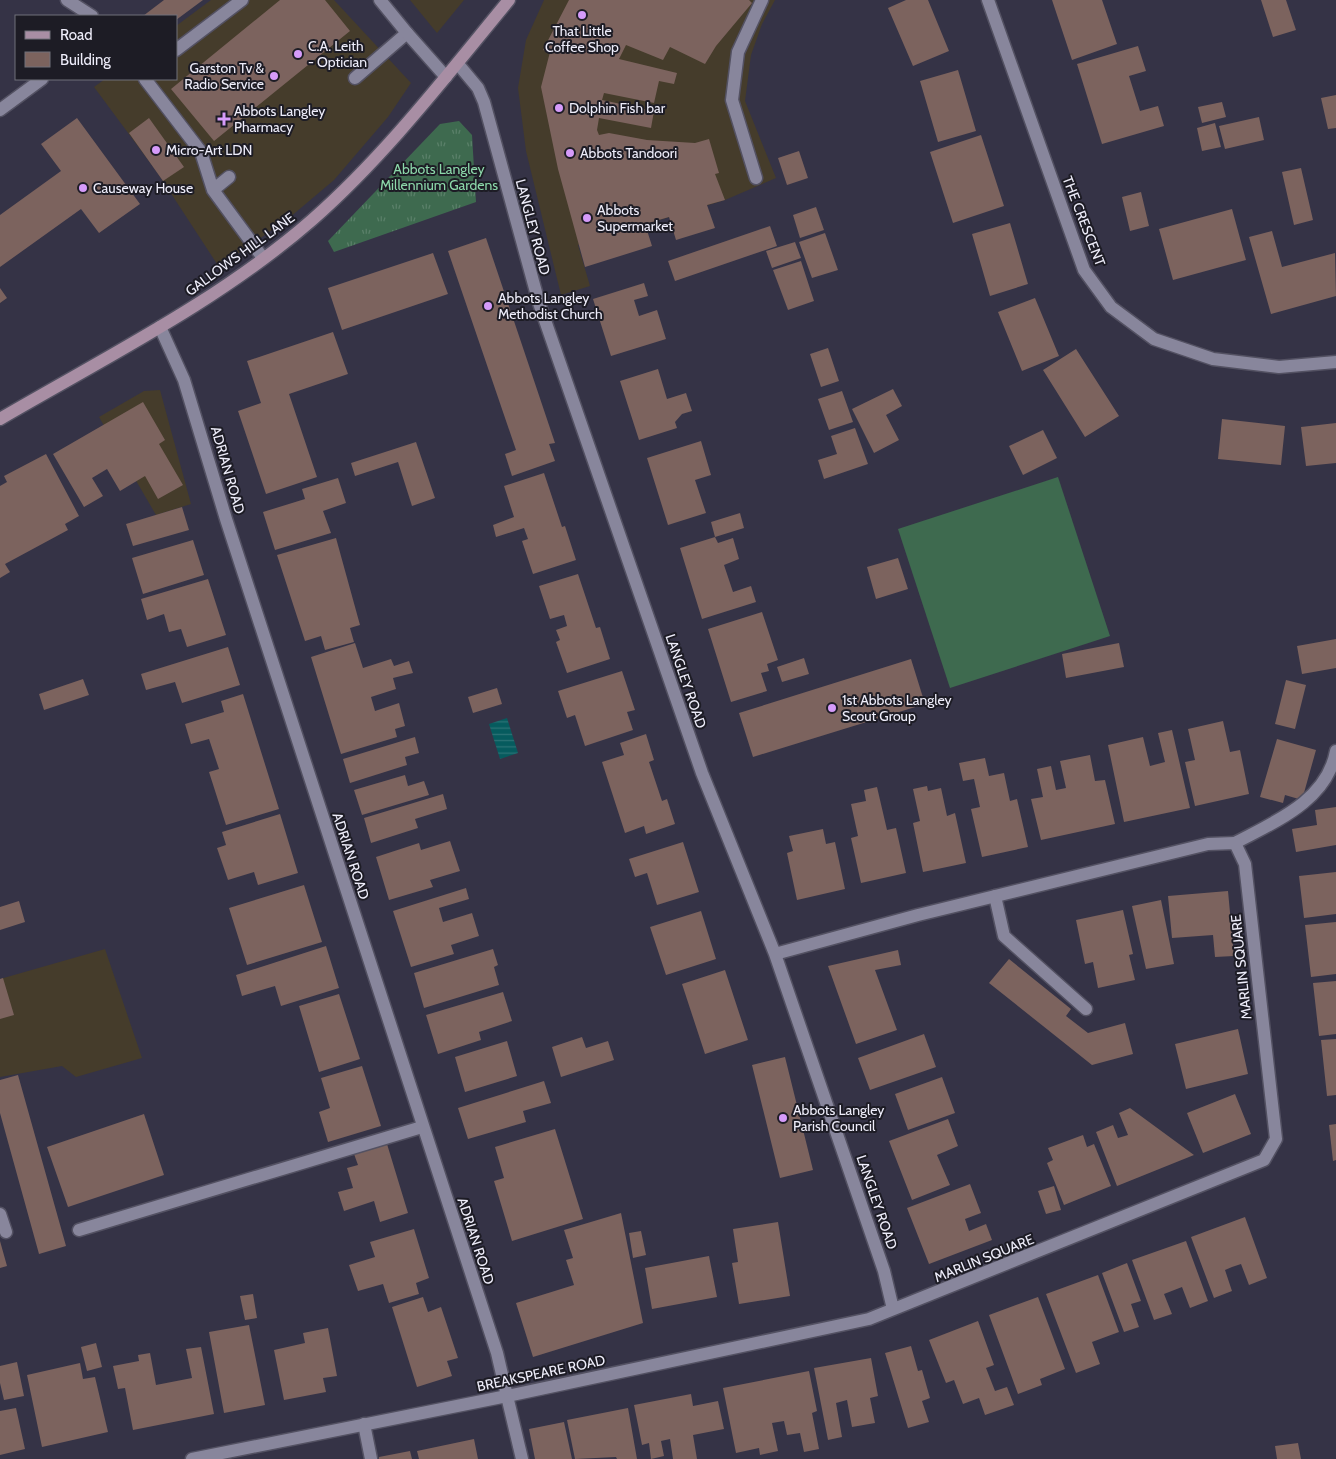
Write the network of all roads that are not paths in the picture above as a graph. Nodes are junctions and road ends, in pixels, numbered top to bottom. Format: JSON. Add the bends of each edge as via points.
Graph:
{"nodes":[{"id":1,"x":67,"y":0,"type":"edge"},
{"id":2,"x":242,"y":0,"type":"edge"},
{"id":3,"x":380,"y":0,"type":"edge"},
{"id":4,"x":509,"y":0,"type":"edge"},
{"id":5,"x":762,"y":0,"type":"edge"},
{"id":6,"x":988,"y":0,"type":"edge"},
{"id":7,"x":90,"y":15,"type":"edge"},
{"id":8,"x":406,"y":34,"type":"junction"},
{"id":9,"x":178,"y":48,"type":"edge"},
{"id":10,"x":458,"y":64,"type":"junction"},
{"id":11,"x":446,"y":77,"type":"junction"},
{"id":12,"x":355,"y":78,"type":"dead end"},
{"id":13,"x":41,"y":80,"type":"edge"},
{"id":14,"x":146,"y":80,"type":"edge"},
{"id":15,"x":0,"y":110,"type":"edge"},
{"id":16,"x":229,"y":177,"type":"dead end"},
{"id":17,"x":756,"y":178,"type":"dead end"},
{"id":18,"x":213,"y":190,"type":"junction"},
{"id":19,"x":263,"y":258,"type":"junction"},
{"id":20,"x":160,"y":327,"type":"junction"},
{"id":21,"x":1336,"y":362,"type":"edge"},
{"id":22,"x":0,"y":419,"type":"edge"},
{"id":23,"x":1336,"y":751,"type":"edge"},
{"id":24,"x":1234,"y":843,"type":"junction"},
{"id":25,"x":995,"y":896,"type":"junction"},
{"id":26,"x":775,"y":954,"type":"junction"},
{"id":27,"x":1086,"y":1009,"type":"dead end"},
{"id":28,"x":422,"y":1127,"type":"junction"},
{"id":29,"x":0,"y":1214,"type":"edge"},
{"id":30,"x":78,"y":1230,"type":"dead end"},
{"id":31,"x":6,"y":1232,"type":"dead end"},
{"id":32,"x":893,"y":1308,"type":"junction"},
{"id":33,"x":507,"y":1396,"type":"junction"},
{"id":34,"x":364,"y":1424,"type":"junction"},
{"id":35,"x":192,"y":1459,"type":"edge"},
{"id":36,"x":371,"y":1459,"type":"edge"},
{"id":37,"x":522,"y":1459,"type":"edge"}],
"edges":[{"from":1,"to":7,"type":"street"},
{"from":2,"to":9,"type":"street"},
{"from":3,"to":8,"type":"street"},
{"from":4,"to":10,"type":"street","name":"GALLOWS HILL LANE"},
{"from":5,"to":17,"type":"street","via":[[738,52],[732,100]]},
{"from":6,"to":21,"type":"street","name":"THE CRESCENT","via":[[1084,270],[1111,307],[1154,339],[1213,358],[1279,367]]},
{"from":8,"to":11,"type":"street"},
{"from":8,"to":12,"type":"street"},
{"from":10,"to":11,"type":"street","name":"GALLOWS HILL LANE"},
{"from":10,"to":26,"type":"street","name":"LANGLEY ROAD","via":[[478,88],[484,102],[539,303],[702,773]]},
{"from":11,"to":19,"type":"street","name":"GALLOWS HILL LANE","via":[[350,186]]},
{"from":13,"to":15,"type":"street"},
{"from":14,"to":18,"type":"street","via":[[201,152]]},
{"from":16,"to":18,"type":"street"},
{"from":18,"to":19,"type":"street"},
{"from":19,"to":20,"type":"street","name":"GALLOWS HILL LANE"},
{"from":20,"to":22,"type":"street","name":"GALLOWS HILL LANE"},
{"from":20,"to":28,"type":"street","name":"ADRIAN ROAD","via":[[184,380]]},
{"from":23,"to":24,"type":"street","via":[[1334,766],[1320,786],[1293,813]]},
{"from":24,"to":25,"type":"street","via":[[1208,844]]},
{"from":24,"to":32,"type":"street","name":"MARLIN SQUARE","via":[[1245,864],[1276,1139],[1264,1160]]},
{"from":25,"to":26,"type":"street"},
{"from":25,"to":27,"type":"street","via":[[1004,936]]},
{"from":26,"to":32,"type":"street","name":"LANGLEY ROAD","via":[[884,1271]]},
{"from":28,"to":30,"type":"street"},
{"from":28,"to":33,"type":"street","name":"ADRIAN ROAD","via":[[497,1353]]},
{"from":29,"to":31,"type":"street"},
{"from":32,"to":33,"type":"street","name":"BREAKSPEARE ROAD","via":[[869,1319]]},
{"from":33,"to":34,"type":"street","name":"BREAKSPEARE ROAD"},
{"from":33,"to":37,"type":"street","name":"ADRIAN ROAD"},
{"from":34,"to":35,"type":"street","name":"BREAKSPEARE ROAD"},
{"from":34,"to":36,"type":"street"}]}
